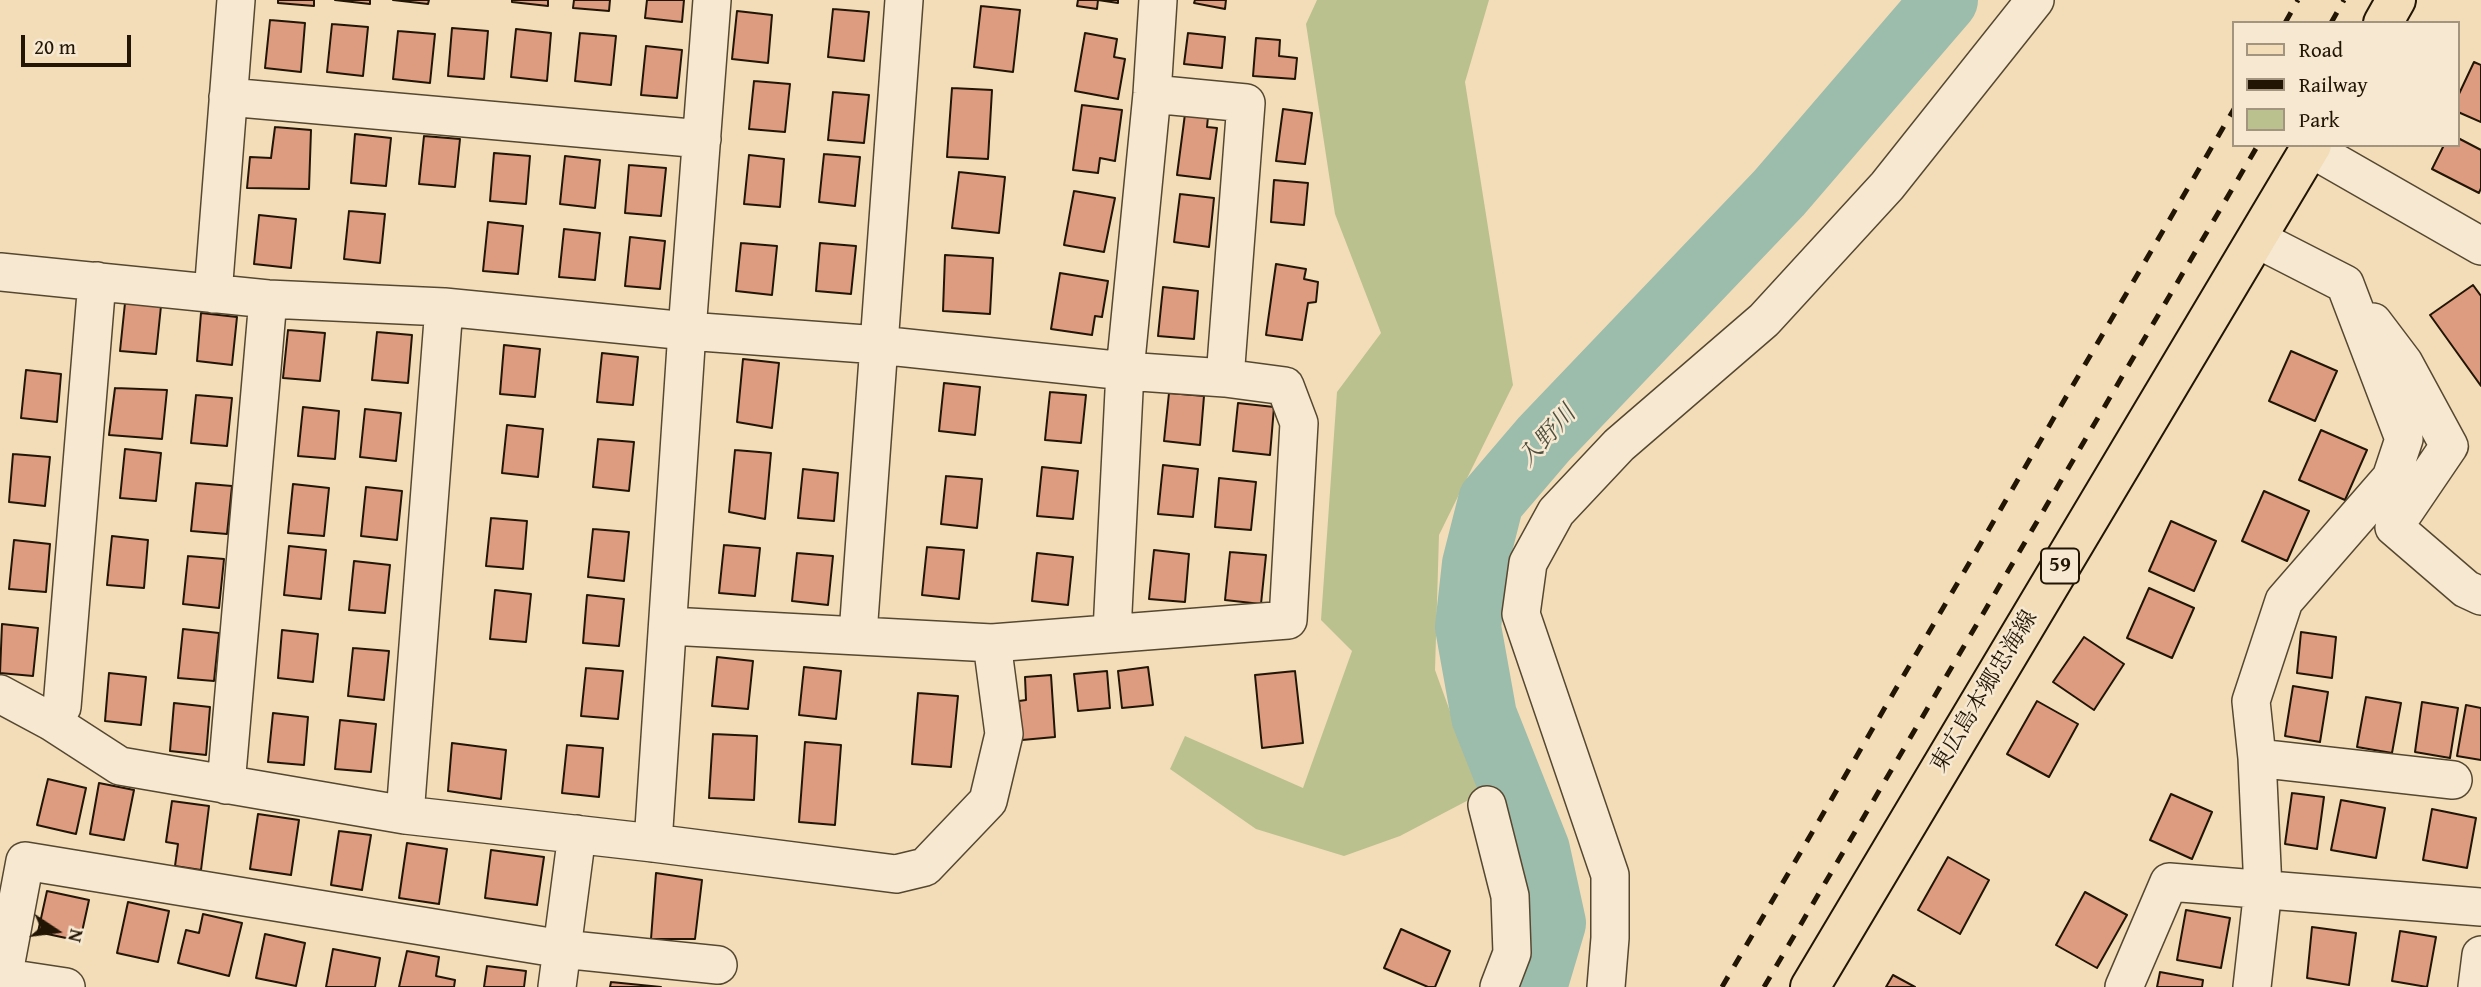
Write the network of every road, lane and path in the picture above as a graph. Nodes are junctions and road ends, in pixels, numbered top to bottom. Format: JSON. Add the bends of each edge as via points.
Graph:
{"nodes":[{"id":1,"x":236,"y":0,"type":"edge"},
{"id":2,"x":712,"y":0,"type":"edge"},
{"id":3,"x":904,"y":0,"type":"edge"},
{"id":4,"x":1158,"y":0,"type":"edge"},
{"id":5,"x":2035,"y":0,"type":"edge"},
{"id":6,"x":2396,"y":0,"type":"edge"},
{"id":7,"x":2384,"y":21,"type":"edge"},
{"id":8,"x":1152,"y":94,"type":"junction"},
{"id":9,"x":228,"y":97,"type":"junction"},
{"id":10,"x":702,"y":139,"type":"junction"},
{"id":11,"x":2311,"y":147,"type":"edge"},
{"id":12,"x":2257,"y":239,"type":"junction"},
{"id":13,"x":2481,"y":246,"type":"edge"},
{"id":14,"x":0,"y":272,"type":"edge"},
{"id":15,"x":97,"y":281,"type":"junction"},
{"id":16,"x":214,"y":294,"type":"junction"},
{"id":17,"x":268,"y":299,"type":"junction"},
{"id":18,"x":444,"y":307,"type":"junction"},
{"id":19,"x":687,"y":331,"type":"junction"},
{"id":20,"x":879,"y":345,"type":"junction"},
{"id":21,"x":2391,"y":367,"type":"junction"},
{"id":22,"x":1125,"y":371,"type":"junction"},
{"id":23,"x":1225,"y":378,"type":"junction"},
{"id":24,"x":2481,"y":596,"type":"edge"},
{"id":25,"x":669,"y":626,"type":"junction"},
{"id":26,"x":1112,"y":632,"type":"junction"},
{"id":27,"x":858,"y":634,"type":"junction"},
{"id":28,"x":992,"y":643,"type":"junction"},
{"id":29,"x":0,"y":694,"type":"edge"},
{"id":30,"x":52,"y":722,"type":"junction"},
{"id":31,"x":2257,"y":758,"type":"junction"},
{"id":32,"x":2454,"y":780,"type":"dead end"},
{"id":33,"x":226,"y":786,"type":"junction"},
{"id":34,"x":1487,"y":805,"type":"dead end"},
{"id":35,"x":405,"y":815,"type":"junction"},
{"id":36,"x":577,"y":834,"type":"junction"},
{"id":37,"x":653,"y":843,"type":"junction"},
{"id":38,"x":2263,"y":889,"type":"junction"},
{"id":39,"x":2481,"y":907,"type":"edge"},
{"id":40,"x":562,"y":949,"type":"junction"},
{"id":41,"x":2481,"y":955,"type":"edge"},
{"id":42,"x":718,"y":965,"type":"dead end"},
{"id":43,"x":2,"y":977,"type":"edge"},
{"id":44,"x":66,"y":987,"type":"edge"},
{"id":45,"x":557,"y":987,"type":"edge"},
{"id":46,"x":1499,"y":987,"type":"edge"},
{"id":47,"x":1606,"y":987,"type":"edge"},
{"id":48,"x":1810,"y":987,"type":"edge"},
{"id":49,"x":2124,"y":987,"type":"edge"},
{"id":50,"x":2252,"y":987,"type":"edge"},
{"id":51,"x":2477,"y":987,"type":"edge"}],
"edges":[{"from":1,"to":9,"type":"street"},
{"from":2,"to":10,"type":"street"},
{"from":3,"to":20,"type":"street"},
{"from":4,"to":8,"type":"street"},
{"from":5,"to":47,"type":"street","via":[[1868,206],[1764,320],[1619,446],[1556,512],[1528,563],[1521,614],[1610,875]]},
{"from":6,"to":7,"type":"main road"},
{"from":8,"to":22,"type":"street"},
{"from":8,"to":23,"type":"street","via":[[1246,103]]},
{"from":9,"to":10,"type":"street"},
{"from":9,"to":16,"type":"street"},
{"from":10,"to":19,"type":"street"},
{"from":11,"to":12,"type":"main road","name":"東広島本郷忠海線","number":"59"},
{"from":11,"to":13,"type":"street"},
{"from":12,"to":21,"type":"street","via":[[2345,284]]},
{"from":12,"to":48,"type":"main road","name":"東広島本郷忠海線","number":"59"},
{"from":14,"to":15,"type":"street"},
{"from":15,"to":16,"type":"street"},
{"from":15,"to":30,"type":"street","via":[[62,708]]},
{"from":16,"to":17,"type":"street"},
{"from":17,"to":18,"type":"street"},
{"from":17,"to":33,"type":"street"},
{"from":18,"to":19,"type":"street"},
{"from":18,"to":35,"type":"street"},
{"from":19,"to":20,"type":"street"},
{"from":19,"to":25,"type":"street"},
{"from":20,"to":22,"type":"street"},
{"from":20,"to":27,"type":"street"},
{"from":21,"to":24,"type":"street","via":[[2449,446],[2394,527],[2466,589]]},
{"from":21,"to":31,"type":"street","via":[[2404,439],[2391,478],[2284,601],[2251,701]]},
{"from":22,"to":23,"type":"street"},
{"from":22,"to":26,"type":"street"},
{"from":23,"to":26,"type":"street","via":[[1285,386],[1299,423],[1288,620]]},
{"from":25,"to":27,"type":"street"},
{"from":25,"to":37,"type":"street"},
{"from":26,"to":28,"type":"street"},
{"from":27,"to":28,"type":"street"},
{"from":28,"to":37,"type":"street","via":[[1003,734],[988,800],[925,867],[896,874]]},
{"from":29,"to":30,"type":"street"},
{"from":30,"to":33,"type":"street","via":[[120,765]]},
{"from":31,"to":32,"type":"street"},
{"from":31,"to":38,"type":"street"},
{"from":33,"to":35,"type":"street"},
{"from":34,"to":46,"type":"street","via":[[1510,896],[1512,953]]},
{"from":35,"to":36,"type":"street"},
{"from":36,"to":37,"type":"street"},
{"from":36,"to":40,"type":"street"},
{"from":38,"to":39,"type":"street"},
{"from":38,"to":49,"type":"street","via":[[2169,882]]},
{"from":38,"to":50,"type":"street"},
{"from":40,"to":42,"type":"street"},
{"from":40,"to":43,"type":"street","via":[[24,861]]},
{"from":40,"to":45,"type":"street"},
{"from":41,"to":51,"type":"street"},
{"from":43,"to":44,"type":"street"}]}
